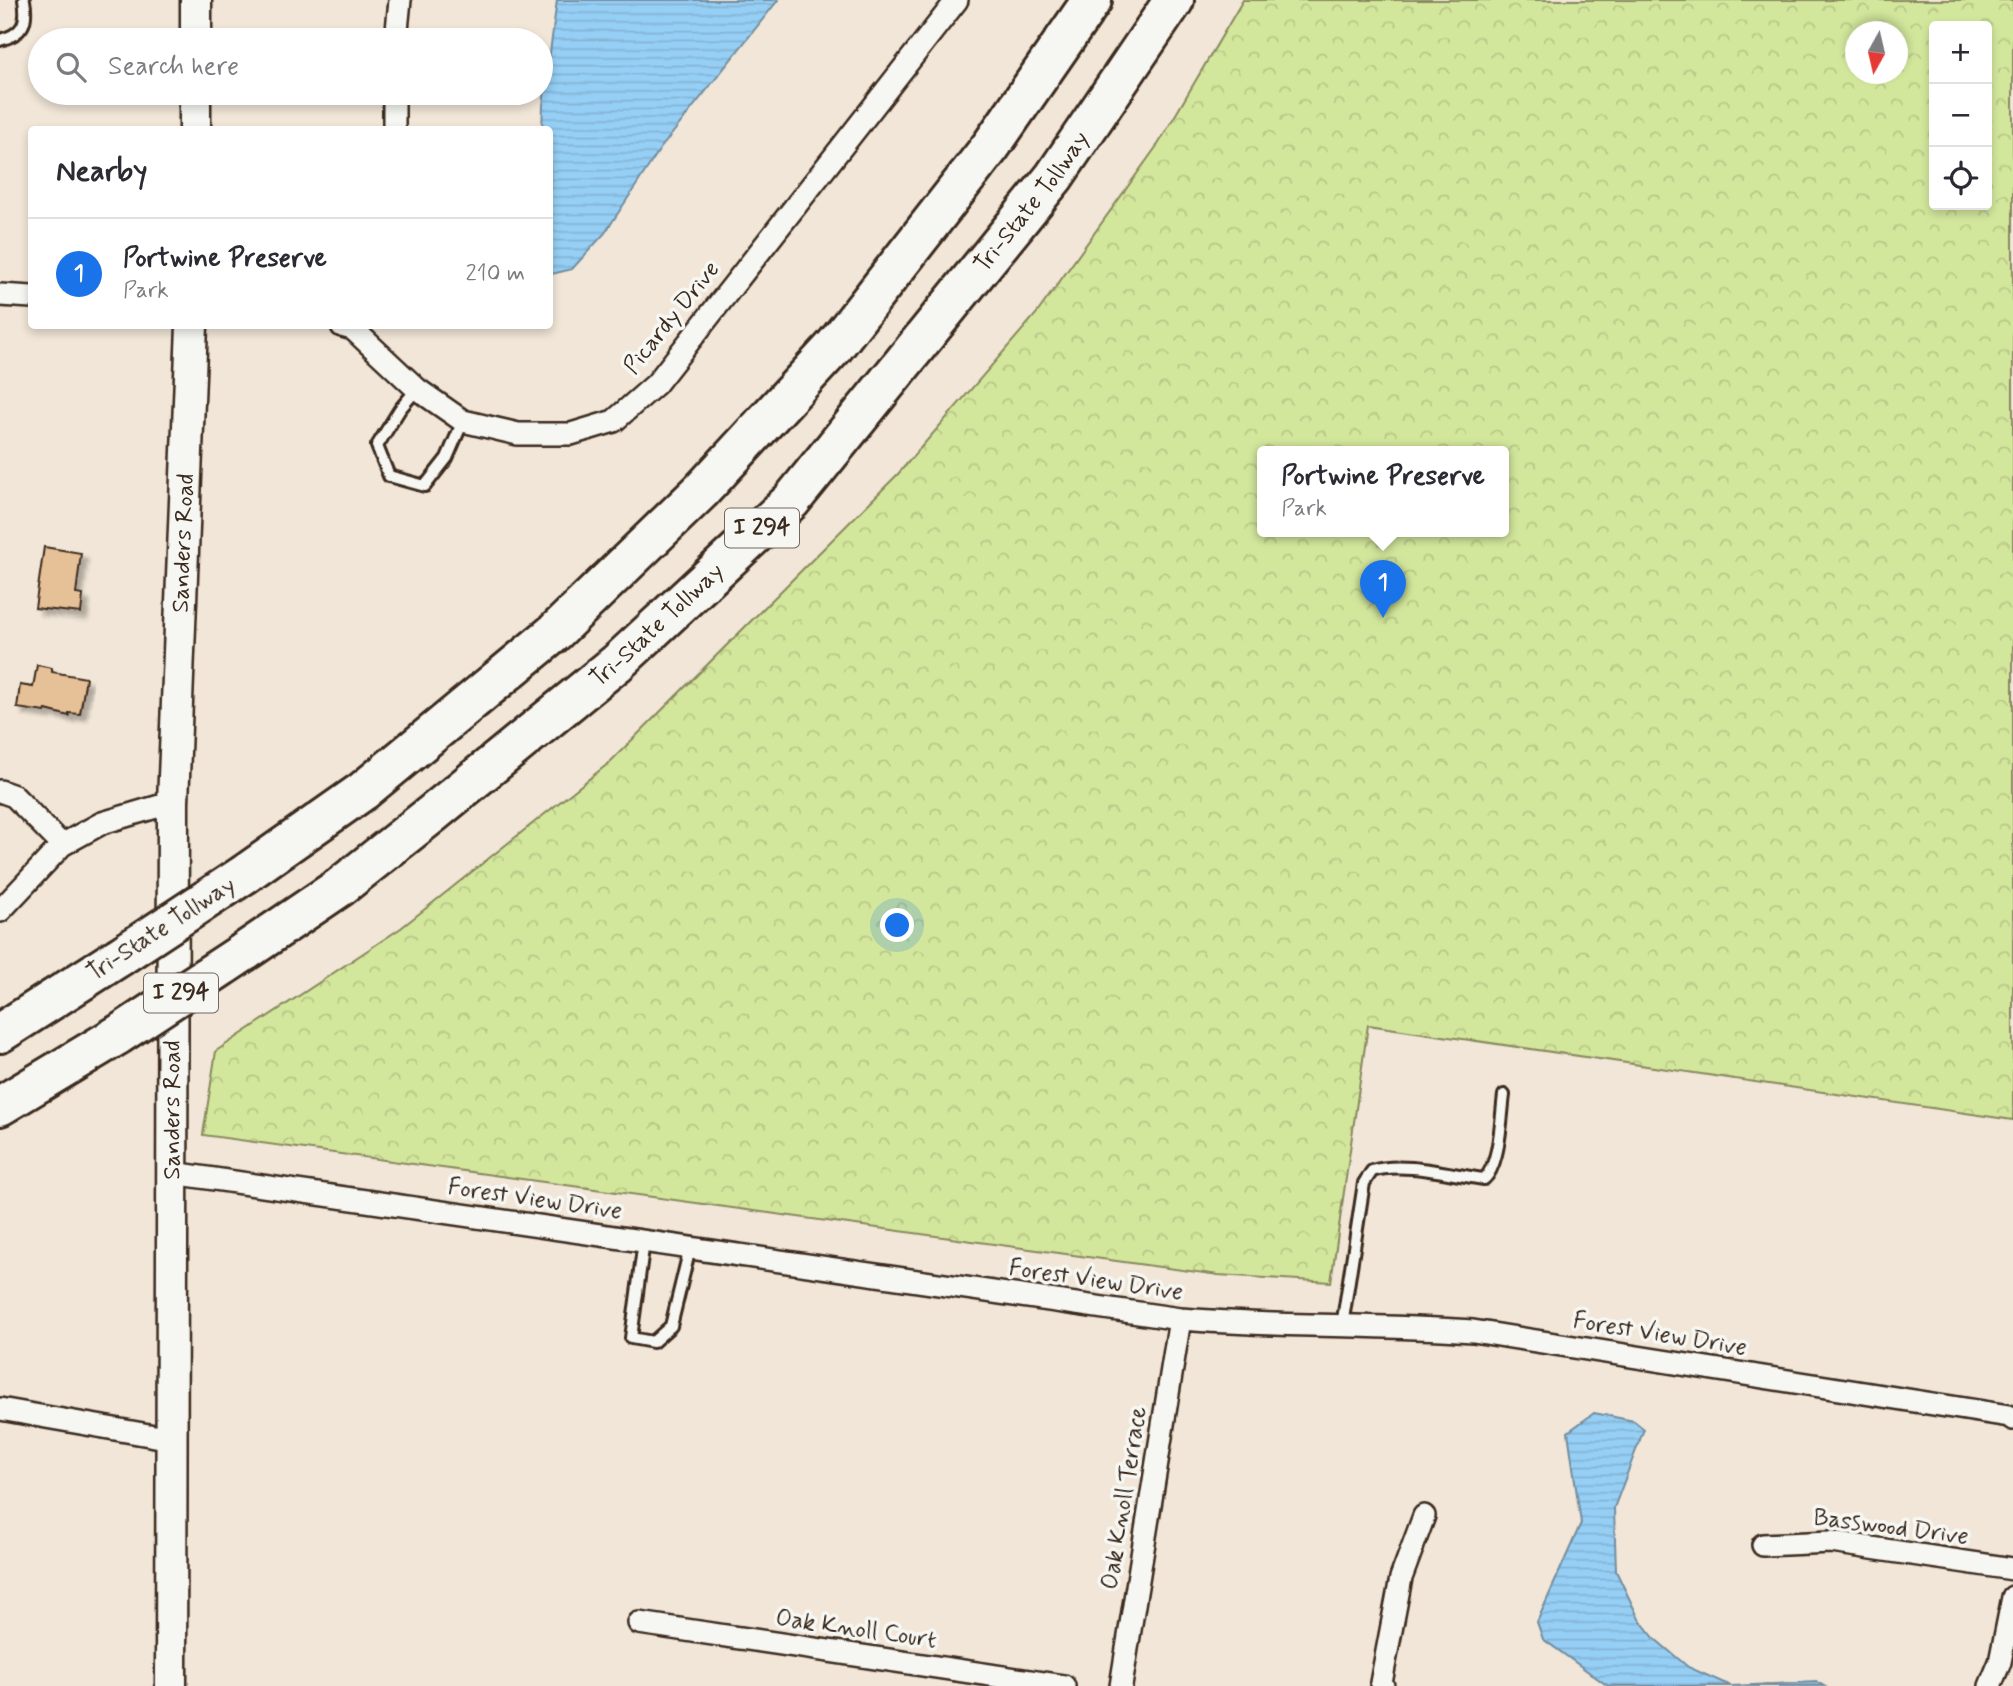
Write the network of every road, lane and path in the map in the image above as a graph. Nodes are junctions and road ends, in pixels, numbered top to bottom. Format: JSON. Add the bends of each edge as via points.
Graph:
{"nodes":[{"id":1,"x":24,"y":0,"type":"edge"},
{"id":2,"x":196,"y":0,"type":"edge"},
{"id":3,"x":400,"y":0,"type":"edge"},
{"id":4,"x":957,"y":0,"type":"edge"},
{"id":5,"x":1092,"y":0,"type":"edge"},
{"id":6,"x":1174,"y":0,"type":"edge"},
{"id":7,"x":196,"y":28,"type":"edge"},
{"id":8,"x":397,"y":28,"type":"edge"},
{"id":9,"x":0,"y":40,"type":"edge"},
{"id":10,"x":195,"y":105,"type":"edge"},
{"id":11,"x":394,"y":105,"type":"edge"},
{"id":12,"x":195,"y":126,"type":"edge"},
{"id":13,"x":394,"y":126,"type":"edge"},
{"id":14,"x":0,"y":295,"type":"edge"},
{"id":15,"x":28,"y":297,"type":"edge"},
{"id":16,"x":192,"y":329,"type":"edge"},
{"id":17,"x":352,"y":329,"type":"edge"},
{"id":18,"x":417,"y":389,"type":"junction"},
{"id":19,"x":463,"y":421,"type":"junction"},
{"id":20,"x":0,"y":791,"type":"edge"},
{"id":21,"x":173,"y":802,"type":"junction"},
{"id":22,"x":62,"y":845,"type":"junction"},
{"id":23,"x":0,"y":911,"type":"edge"},
{"id":24,"x":0,"y":1033,"type":"edge"},
{"id":25,"x":1504,"y":1095,"type":"dead end"},
{"id":26,"x":0,"y":1106,"type":"edge"},
{"id":27,"x":173,"y":1173,"type":"junction"},
{"id":28,"x":644,"y":1241,"type":"junction"},
{"id":29,"x":690,"y":1248,"type":"junction"},
{"id":30,"x":1180,"y":1319,"type":"junction"},
{"id":31,"x":1342,"y":1326,"type":"junction"},
{"id":32,"x":0,"y":1409,"type":"edge"},
{"id":33,"x":2013,"y":1419,"type":"edge"},
{"id":34,"x":172,"y":1439,"type":"junction"},
{"id":35,"x":1424,"y":1516,"type":"dead end"},
{"id":36,"x":1763,"y":1545,"type":"dead end"},
{"id":37,"x":2013,"y":1569,"type":"edge"},
{"id":38,"x":2013,"y":1597,"type":"edge"},
{"id":39,"x":639,"y":1623,"type":"dead end"},
{"id":40,"x":172,"y":1686,"type":"edge"},
{"id":41,"x":1065,"y":1686,"type":"edge"},
{"id":42,"x":1121,"y":1686,"type":"edge"},
{"id":43,"x":1383,"y":1686,"type":"edge"},
{"id":44,"x":1990,"y":1686,"type":"edge"}],
"edges":[{"from":1,"to":9,"type":"lane","via":[[22,28]]},
{"from":2,"to":7,"type":"main road"},
{"from":3,"to":8,"type":"street"},
{"from":4,"to":19,"type":"street","name":"Picardy Drive","via":[[656,384],[614,421],[571,434],[518,434]]},
{"from":5,"to":24,"type":"highway","name":"Tri-State Tollway","number":"I 294","bridge":true,"via":[[991,146],[834,347],[701,491],[553,634],[363,791],[245,874]]},
{"from":6,"to":26,"type":"highway","name":"Tri-State Tollway","number":"I 294","bridge":true,"via":[[1054,177],[791,501],[607,671],[340,887]]},
{"from":10,"to":12,"type":"main road"},
{"from":11,"to":13,"type":"street"},
{"from":14,"to":15,"type":"street"},
{"from":16,"to":21,"type":"main road","name":"Sanders Road"},
{"from":17,"to":18,"type":"street","name":"Picardy Drive"},
{"from":18,"to":19,"type":"street","name":"Picardy Drive"},
{"from":18,"to":19,"type":"lane","via":[[377,446],[389,476],[425,486],[447,458]]},
{"from":20,"to":22,"type":"street","via":[[14,796]]},
{"from":21,"to":22,"type":"street","via":[[102,824]]},
{"from":21,"to":27,"type":"main road","name":"Sanders Road"},
{"from":22,"to":23,"type":"street"},
{"from":25,"to":31,"type":"lane","via":[[1495,1159],[1484,1179],[1412,1169],[1372,1171],[1364,1183]]},
{"from":27,"to":28,"type":"street","name":"Forest View Drive"},
{"from":27,"to":34,"type":"main road","name":"Sanders Road"},
{"from":28,"to":29,"type":"street","name":"Forest View Drive"},
{"from":28,"to":29,"type":"lane","via":[[631,1338],[653,1342],[671,1326]]},
{"from":29,"to":30,"type":"street","name":"Forest View Drive"},
{"from":30,"to":31,"type":"street","name":"Forest View Drive"},
{"from":30,"to":42,"type":"street","name":"Oak Knoll Terrace"},
{"from":31,"to":33,"type":"street","name":"Forest View Drive","via":[[1474,1331]]},
{"from":32,"to":34,"type":"street"},
{"from":34,"to":40,"type":"main road","name":"Sanders Road"},
{"from":35,"to":43,"type":"street","via":[[1401,1578]]},
{"from":36,"to":37,"type":"street","name":"Basswood Drive","via":[[1831,1542]]},
{"from":38,"to":44,"type":"street","via":[[2000,1662]]},
{"from":39,"to":41,"type":"street","name":"Oak Knoll Court"}]}
